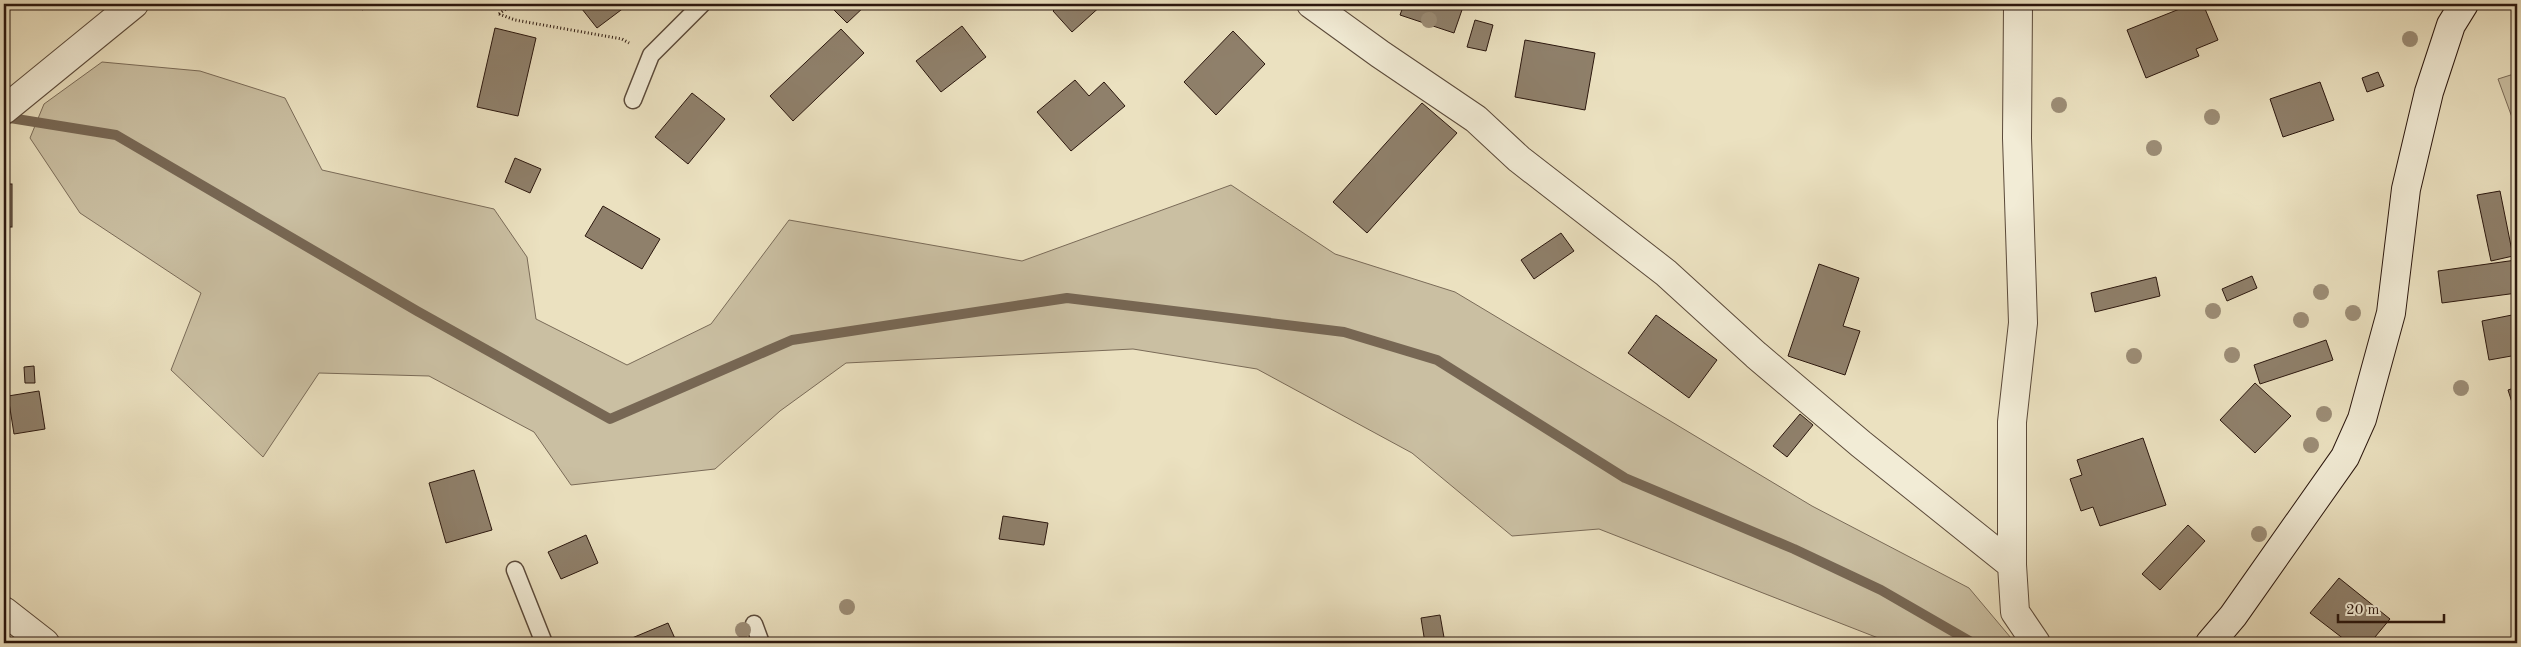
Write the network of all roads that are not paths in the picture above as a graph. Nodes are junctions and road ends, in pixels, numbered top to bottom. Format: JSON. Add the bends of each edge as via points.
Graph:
{"nodes":[{"id":1,"x":134,"y":4,"type":"edge"},
{"id":2,"x":702,"y":4,"type":"edge"},
{"id":3,"x":1311,"y":4,"type":"edge"},
{"id":4,"x":2018,"y":4,"type":"edge"},
{"id":5,"x":2464,"y":4,"type":"edge"},
{"id":6,"x":633,"y":100,"type":"dead end"},
{"id":7,"x":4,"y":110,"type":"edge"},
{"id":8,"x":2012,"y":565,"type":"junction"},
{"id":9,"x":515,"y":570,"type":"dead end"},
{"id":10,"x":4,"y":610,"type":"edge"},
{"id":11,"x":754,"y":624,"type":"dead end"},
{"id":12,"x":45,"y":643,"type":"edge"},
{"id":13,"x":544,"y":643,"type":"edge"},
{"id":14,"x":761,"y":643,"type":"edge"},
{"id":15,"x":2036,"y":643,"type":"edge"},
{"id":16,"x":2210,"y":643,"type":"edge"}],
"edges":[{"from":1,"to":7,"type":"street"},
{"from":2,"to":6,"type":"lane","via":[[651,55]]},
{"from":3,"to":8,"type":"street","via":[[1476,119],[1519,159],[1666,273],[1860,444]]},
{"from":4,"to":8,"type":"street","via":[[2017,138],[2023,323],[2012,422]]},
{"from":5,"to":16,"type":"street","via":[[2451,25],[2429,92],[2406,189],[2391,313],[2362,419],[2345,457]]},
{"from":8,"to":15,"type":"street","via":[[2015,612]]},
{"from":9,"to":13,"type":"lane"},
{"from":10,"to":12,"type":"street"},
{"from":11,"to":14,"type":"lane"}]}
